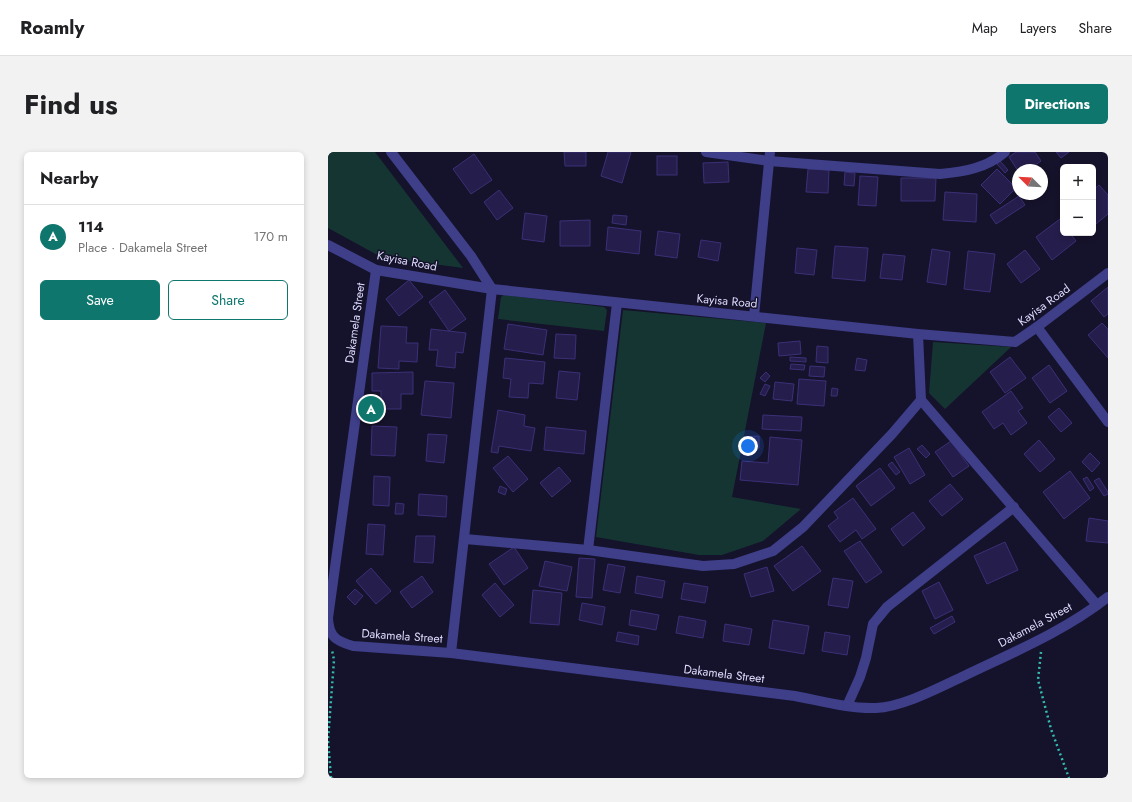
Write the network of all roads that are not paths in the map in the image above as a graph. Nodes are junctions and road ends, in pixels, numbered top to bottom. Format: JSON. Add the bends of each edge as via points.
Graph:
{"nodes":[{"id":1,"x":391,"y":152,"type":"edge"},
{"id":2,"x":706,"y":152,"type":"edge"},
{"id":3,"x":1005,"y":152,"type":"edge"},
{"id":4,"x":770,"y":157,"type":"edge"},
{"id":5,"x":328,"y":245,"type":"edge"},
{"id":6,"x":376,"y":270,"type":"junction"},
{"id":7,"x":1108,"y":273,"type":"edge"},
{"id":8,"x":492,"y":289,"type":"junction"},
{"id":9,"x":617,"y":303,"type":"junction"},
{"id":10,"x":754,"y":316,"type":"junction"},
{"id":11,"x":1037,"y":327,"type":"junction"},
{"id":12,"x":918,"y":334,"type":"junction"},
{"id":13,"x":921,"y":400,"type":"junction"},
{"id":14,"x":1108,"y":422,"type":"edge"},
{"id":15,"x":1014,"y":507,"type":"junction"},
{"id":16,"x":465,"y":539,"type":"junction"},
{"id":17,"x":588,"y":550,"type":"junction"},
{"id":18,"x":1108,"y":596,"type":"edge"},
{"id":19,"x":1097,"y":605,"type":"junction"},
{"id":20,"x":328,"y":618,"type":"edge"},
{"id":21,"x":329,"y":629,"type":"edge"},
{"id":22,"x":451,"y":653,"type":"junction"},
{"id":23,"x":847,"y":706,"type":"junction"}],
"edges":[{"from":1,"to":8,"type":"street","via":[[471,256]]},
{"from":2,"to":4,"type":"street"},
{"from":3,"to":4,"type":"street","via":[[977,168],[940,174]]},
{"from":4,"to":10,"type":"street"},
{"from":5,"to":6,"type":"street","name":"Kayisa Road"},
{"from":6,"to":8,"type":"street","name":"Kayisa Road"},
{"from":6,"to":20,"type":"street","name":"Dakamela Street"},
{"from":7,"to":11,"type":"street","name":"Kayisa Road"},
{"from":8,"to":9,"type":"street","name":"Kayisa Road"},
{"from":8,"to":16,"type":"street"},
{"from":9,"to":10,"type":"street","name":"Kayisa Road"},
{"from":9,"to":17,"type":"street"},
{"from":10,"to":12,"type":"street","name":"Kayisa Road"},
{"from":11,"to":12,"type":"street","name":"Kayisa Road","via":[[1015,342]]},
{"from":11,"to":14,"type":"street"},
{"from":12,"to":13,"type":"street"},
{"from":13,"to":15,"type":"street"},
{"from":13,"to":17,"type":"street","via":[[892,434],[803,526],[773,551],[734,564],[703,566]]},
{"from":15,"to":19,"type":"street"},
{"from":15,"to":23,"type":"street","via":[[887,607],[878,617],[873,624],[860,678]]},
{"from":16,"to":17,"type":"street"},
{"from":16,"to":22,"type":"street"},
{"from":18,"to":19,"type":"street","name":"Dakamela Street"},
{"from":19,"to":23,"type":"street","name":"Dakamela Street","via":[[1063,628],[928,693],[877,708]]},
{"from":20,"to":21,"type":"street","name":"Dakamela Street"},
{"from":21,"to":22,"type":"street","name":"Dakamela Street","via":[[342,643],[353,646]]},
{"from":22,"to":23,"type":"street","name":"Dakamela Street","via":[[795,696]]}]}
